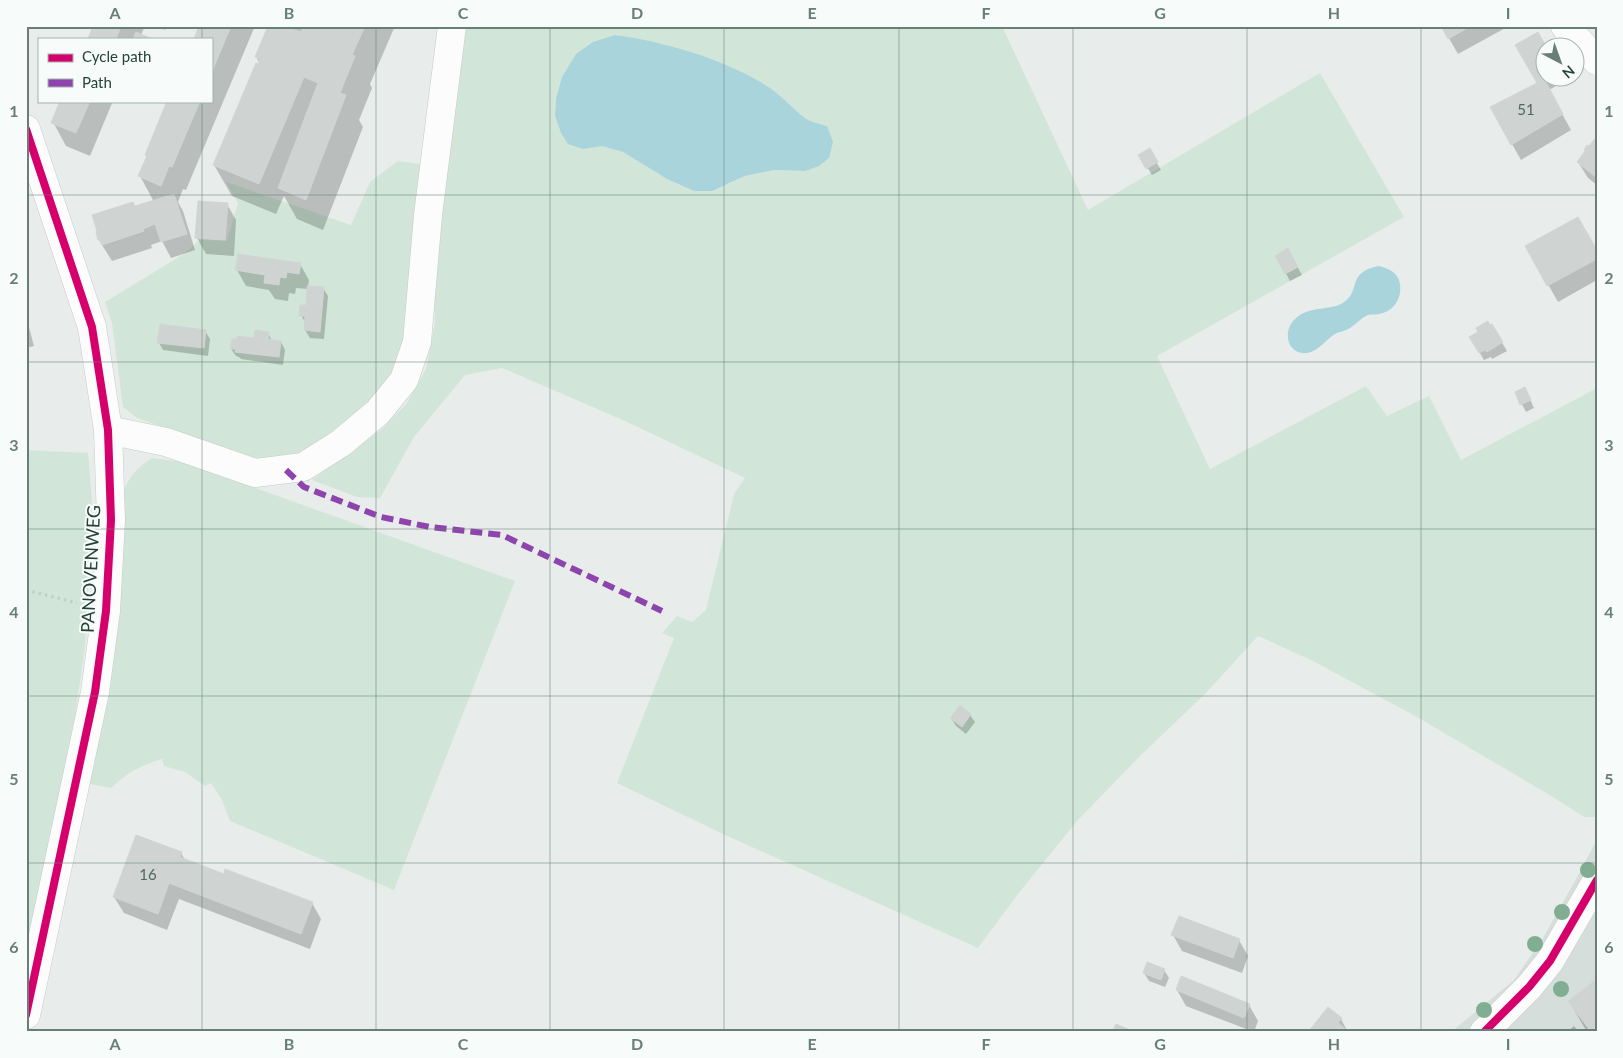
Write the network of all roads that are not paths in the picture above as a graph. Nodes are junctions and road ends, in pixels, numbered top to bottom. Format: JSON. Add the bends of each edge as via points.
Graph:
{"nodes":[{"id":1,"x":452,"y":26,"type":"edge"},
{"id":2,"x":1565,"y":26,"type":"edge"},
{"id":3,"x":1597,"y":61,"type":"edge"},
{"id":4,"x":26,"y":129,"type":"edge"},
{"id":5,"x":108,"y":430,"type":"junction"},
{"id":6,"x":1597,"y":880,"type":"edge"},
{"id":7,"x":26,"y":1015,"type":"edge"},
{"id":8,"x":1484,"y":1032,"type":"edge"}],
"edges":[{"from":1,"to":5,"type":"street","via":[[428,215],[417,342],[404,380],[378,412],[341,443],[303,467],[255,473],[166,442]]},
{"from":2,"to":3,"type":"street"},
{"from":4,"to":5,"type":"street","name":"PANOVENWEG","via":[[92,327]]},
{"from":5,"to":7,"type":"street","name":"PANOVENWEG","via":[[111,520],[106,611],[95,692]]},
{"from":6,"to":8,"type":"street","via":[[1550,961],[1530,987]]}]}
